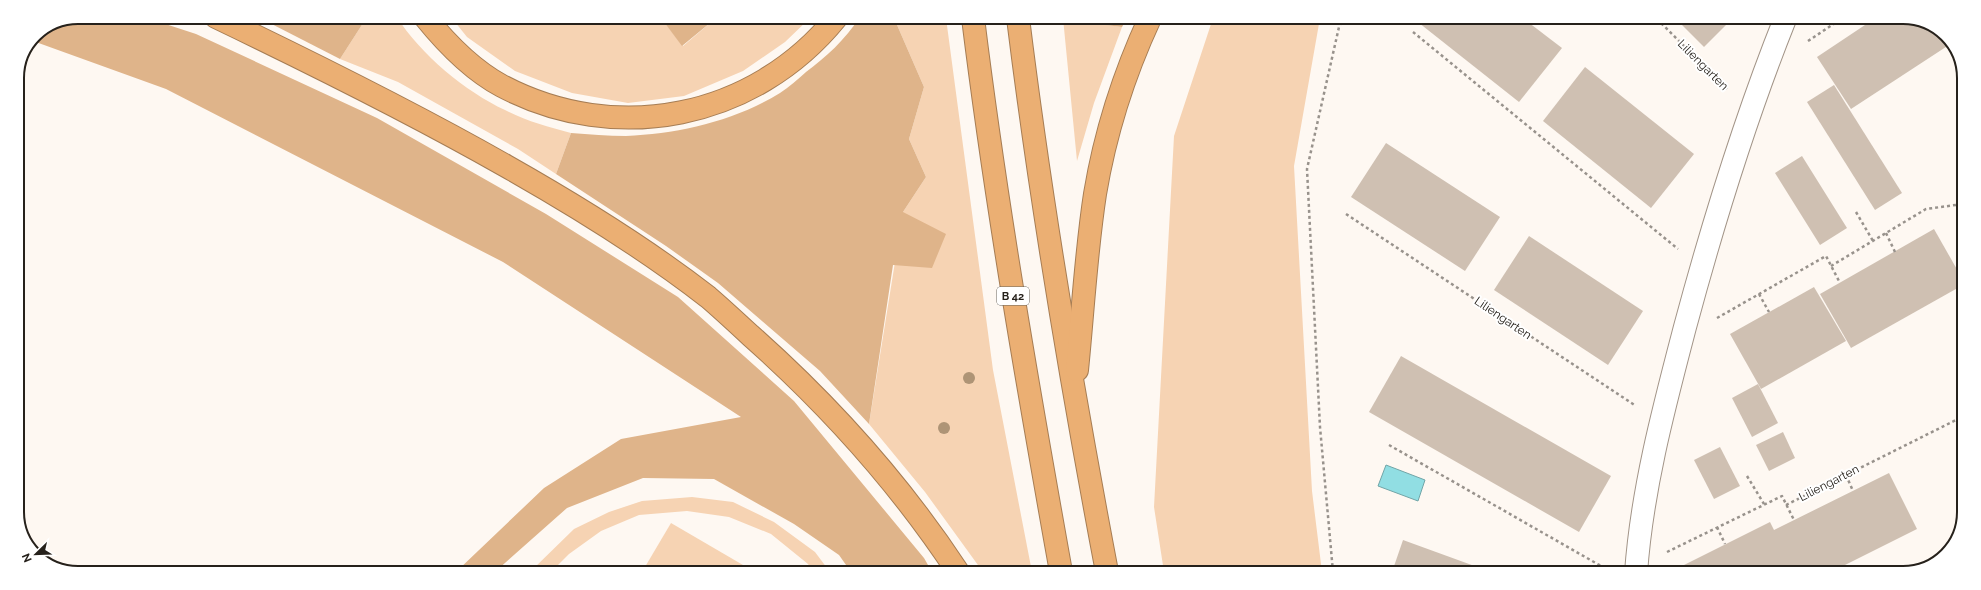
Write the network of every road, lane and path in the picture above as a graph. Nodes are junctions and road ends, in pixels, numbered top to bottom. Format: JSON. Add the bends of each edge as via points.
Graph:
{"nodes":[{"id":1,"x":231,"y":24,"type":"edge"},
{"id":2,"x":430,"y":24,"type":"edge"},
{"id":3,"x":830,"y":24,"type":"edge"},
{"id":4,"x":974,"y":24,"type":"edge"},
{"id":5,"x":1019,"y":24,"type":"edge"},
{"id":6,"x":1148,"y":24,"type":"edge"},
{"id":7,"x":1340,"y":24,"type":"edge"},
{"id":8,"x":1662,"y":24,"type":"edge"},
{"id":9,"x":1783,"y":24,"type":"edge"},
{"id":10,"x":1413,"y":32,"type":"dead end"},
{"id":11,"x":1750,"y":111,"type":"junction"},
{"id":12,"x":1957,"y":205,"type":"edge"},
{"id":13,"x":1856,"y":212,"type":"dead end"},
{"id":14,"x":1346,"y":214,"type":"dead end"},
{"id":15,"x":1886,"y":233,"type":"junction"},
{"id":16,"x":1873,"y":241,"type":"junction"},
{"id":17,"x":1895,"y":252,"type":"dead end"},
{"id":18,"x":1831,"y":266,"type":"junction"},
{"id":19,"x":1701,"y":268,"type":"junction"},
{"id":20,"x":1840,"y":283,"type":"dead end"},
{"id":21,"x":1759,"y":294,"type":"junction"},
{"id":22,"x":1769,"y":312,"type":"dead end"},
{"id":23,"x":1682,"y":338,"type":"junction"},
{"id":24,"x":1074,"y":401,"type":"junction"},
{"id":25,"x":1957,"y":419,"type":"edge"},
{"id":26,"x":1661,"y":423,"type":"junction"},
{"id":27,"x":1389,"y":444,"type":"dead end"},
{"id":28,"x":1846,"y":474,"type":"junction"},
{"id":29,"x":1747,"y":476,"type":"dead end"},
{"id":30,"x":1853,"y":491,"type":"dead end"},
{"id":31,"x":1764,"y":504,"type":"junction"},
{"id":32,"x":1786,"y":505,"type":"junction"},
{"id":33,"x":1794,"y":520,"type":"dead end"},
{"id":34,"x":1717,"y":527,"type":"junction"},
{"id":35,"x":1725,"y":544,"type":"dead end"},
{"id":36,"x":954,"y":566,"type":"edge"},
{"id":37,"x":1060,"y":566,"type":"edge"},
{"id":38,"x":1106,"y":566,"type":"edge"},
{"id":39,"x":1332,"y":566,"type":"edge"},
{"id":40,"x":1600,"y":566,"type":"edge"},
{"id":41,"x":1637,"y":566,"type":"edge"},
{"id":42,"x":1644,"y":566,"type":"edge"}],
"edges":[{"from":1,"to":36,"type":"highway","via":[[433,124],[556,194],[638,247],[708,298],[829,409],[887,475]]},
{"from":2,"to":3,"type":"highway","via":[[442,39],[500,85],[535,101],[571,112],[608,118],[648,117],[690,111],[729,98],[783,68]]},
{"from":4,"to":37,"type":"highway","number":"B 42","via":[[1026,373]]},
{"from":5,"to":24,"type":"highway","via":[[1034,142]]},
{"from":6,"to":24,"type":"highway","via":[[1123,83],[1101,165],[1090,237]]},
{"from":7,"to":39,"type":"path","via":[[1307,168],[1320,427]]},
{"from":8,"to":11,"type":"path","name":"Liliengarten"},
{"from":9,"to":11,"type":"street"},
{"from":10,"to":19,"type":"path"},
{"from":11,"to":19,"type":"street"},
{"from":12,"to":15,"type":"path","via":[[1926,209]]},
{"from":13,"to":16,"type":"path"},
{"from":14,"to":26,"type":"path","name":"Liliengarten"},
{"from":15,"to":16,"type":"path"},
{"from":15,"to":17,"type":"path"},
{"from":16,"to":18,"type":"path"},
{"from":18,"to":20,"type":"path"},
{"from":18,"to":21,"type":"path","via":[[1826,256]]},
{"from":19,"to":23,"type":"street"},
{"from":21,"to":22,"type":"path"},
{"from":21,"to":23,"type":"path"},
{"from":23,"to":26,"type":"street"},
{"from":24,"to":38,"type":"highway"},
{"from":25,"to":28,"type":"path","name":"Liliengarten"},
{"from":26,"to":41,"type":"street","via":[[1645,501]]},
{"from":27,"to":40,"type":"path"},
{"from":28,"to":30,"type":"path"},
{"from":28,"to":32,"type":"path","name":"Liliengarten"},
{"from":29,"to":31,"type":"path"},
{"from":31,"to":32,"type":"path","name":"Liliengarten","via":[[1782,496]]},
{"from":31,"to":34,"type":"path","name":"Liliengarten"},
{"from":32,"to":33,"type":"path"},
{"from":34,"to":35,"type":"path"},
{"from":34,"to":42,"type":"path","name":"Liliengarten"}]}
